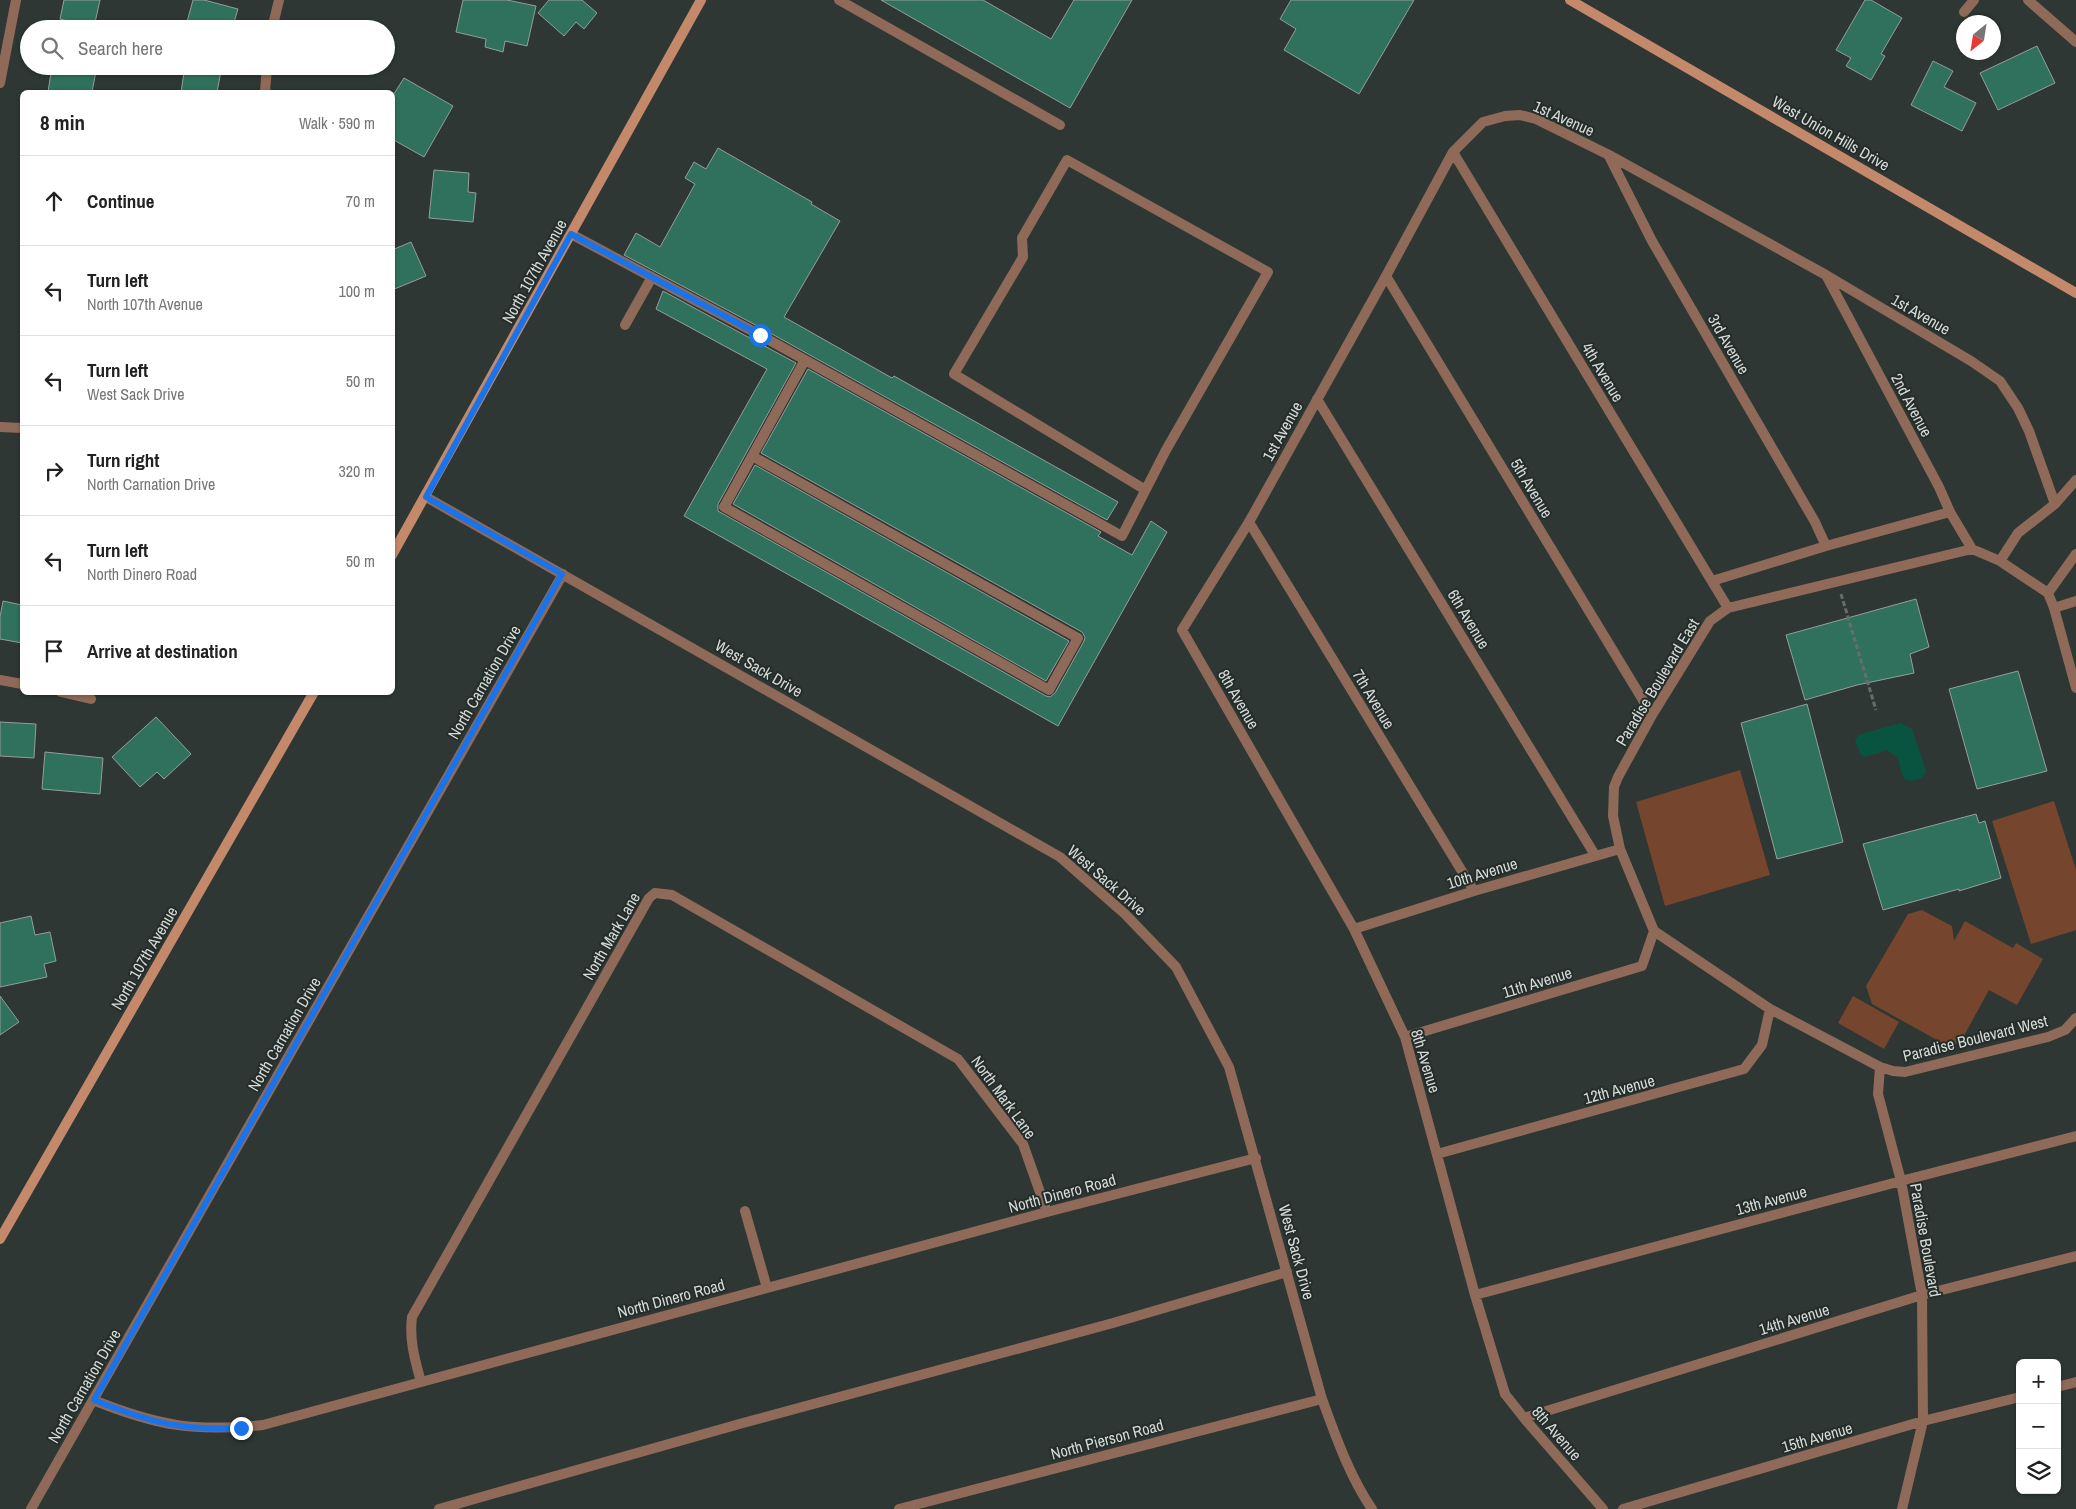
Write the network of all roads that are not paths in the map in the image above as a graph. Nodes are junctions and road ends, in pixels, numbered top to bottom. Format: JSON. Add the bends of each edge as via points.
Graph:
{"nodes":[{"id":1,"x":16,"y":0,"type":"edge"},
{"id":2,"x":279,"y":0,"type":"edge"},
{"id":3,"x":701,"y":0,"type":"edge"},
{"id":4,"x":839,"y":0,"type":"edge"},
{"id":5,"x":1570,"y":0,"type":"edge"},
{"id":6,"x":1974,"y":0,"type":"edge"},
{"id":7,"x":2028,"y":0,"type":"edge"},
{"id":8,"x":1964,"y":12,"type":"dead end"},
{"id":9,"x":274,"y":20,"type":"edge"},
{"id":10,"x":2076,"y":42,"type":"edge"},
{"id":11,"x":266,"y":75,"type":"edge"},
{"id":12,"x":0,"y":83,"type":"edge"},
{"id":13,"x":265,"y":90,"type":"edge"},
{"id":14,"x":1060,"y":125,"type":"dead end"},
{"id":15,"x":1453,"y":152,"type":"junction"},
{"id":16,"x":1609,"y":155,"type":"junction"},
{"id":17,"x":571,"y":234,"type":"junction"},
{"id":18,"x":1826,"y":275,"type":"junction"},
{"id":19,"x":1386,"y":276,"type":"junction"},
{"id":20,"x":652,"y":277,"type":"junction"},
{"id":21,"x":2076,"y":293,"type":"edge"},
{"id":22,"x":625,"y":325,"type":"dead end"},
{"id":23,"x":805,"y":360,"type":"junction"},
{"id":24,"x":1317,"y":399,"type":"junction"},
{"id":25,"x":0,"y":427,"type":"edge"},
{"id":26,"x":20,"y":428,"type":"edge"},
{"id":27,"x":752,"y":456,"type":"junction"},
{"id":28,"x":2076,"y":480,"type":"edge"},
{"id":29,"x":1144,"y":489,"type":"junction"},
{"id":30,"x":426,"y":497,"type":"junction"},
{"id":31,"x":2055,"y":504,"type":"junction"},
{"id":32,"x":1950,"y":512,"type":"junction"},
{"id":33,"x":1249,"y":522,"type":"junction"},
{"id":34,"x":1826,"y":546,"type":"junction"},
{"id":35,"x":1972,"y":549,"type":"junction"},
{"id":36,"x":395,"y":550,"type":"edge"},
{"id":37,"x":2076,"y":554,"type":"edge"},
{"id":38,"x":2000,"y":561,"type":"junction"},
{"id":39,"x":562,"y":574,"type":"junction"},
{"id":40,"x":1712,"y":581,"type":"junction"},
{"id":41,"x":2048,"y":594,"type":"junction"},
{"id":42,"x":2076,"y":601,"type":"edge"},
{"id":43,"x":1728,"y":608,"type":"junction"},
{"id":44,"x":2054,"y":608,"type":"junction"},
{"id":45,"x":1182,"y":630,"type":"joint"},
{"id":46,"x":0,"y":680,"type":"edge"},
{"id":47,"x":20,"y":684,"type":"edge"},
{"id":48,"x":2076,"y":688,"type":"edge"},
{"id":49,"x":74,"y":695,"type":"edge"},
{"id":50,"x":312,"y":695,"type":"edge"},
{"id":51,"x":91,"y":699,"type":"dead end"},
{"id":52,"x":1652,"y":715,"type":"junction"},
{"id":53,"x":1620,"y":849,"type":"junction"},
{"id":54,"x":1595,"y":855,"type":"junction"},
{"id":55,"x":1474,"y":891,"type":"junction"},
{"id":56,"x":1354,"y":929,"type":"junction"},
{"id":57,"x":1654,"y":931,"type":"junction"},
{"id":58,"x":1770,"y":1009,"type":"junction"},
{"id":59,"x":2076,"y":1018,"type":"edge"},
{"id":60,"x":1405,"y":1037,"type":"junction"},
{"id":61,"x":1880,"y":1067,"type":"junction"},
{"id":62,"x":2076,"y":1136,"type":"edge"},
{"id":63,"x":1437,"y":1154,"type":"junction"},
{"id":64,"x":1256,"y":1158,"type":"junction"},
{"id":65,"x":1901,"y":1181,"type":"junction"},
{"id":66,"x":745,"y":1211,"type":"dead end"},
{"id":67,"x":1046,"y":1212,"type":"junction"},
{"id":68,"x":0,"y":1239,"type":"edge"},
{"id":69,"x":2076,"y":1256,"type":"edge"},
{"id":70,"x":1287,"y":1272,"type":"junction"},
{"id":71,"x":767,"y":1288,"type":"junction"},
{"id":72,"x":1475,"y":1295,"type":"junction"},
{"id":73,"x":1922,"y":1295,"type":"junction"},
{"id":74,"x":421,"y":1382,"type":"junction"},
{"id":75,"x":2076,"y":1382,"type":"edge"},
{"id":76,"x":2061,"y":1386,"type":"edge"},
{"id":77,"x":2016,"y":1398,"type":"edge"},
{"id":78,"x":1322,"y":1399,"type":"junction"},
{"id":79,"x":94,"y":1400,"type":"junction"},
{"id":80,"x":1524,"y":1418,"type":"junction"},
{"id":81,"x":1923,"y":1421,"type":"junction"},
{"id":82,"x":31,"y":1509,"type":"edge"},
{"id":83,"x":439,"y":1509,"type":"edge"},
{"id":84,"x":899,"y":1509,"type":"edge"},
{"id":85,"x":1372,"y":1509,"type":"edge"},
{"id":86,"x":1603,"y":1509,"type":"edge"},
{"id":87,"x":1623,"y":1509,"type":"edge"},
{"id":88,"x":1902,"y":1509,"type":"edge"}],
"edges":[{"from":1,"to":12,"type":"street"},
{"from":2,"to":9,"type":"street"},
{"from":3,"to":17,"type":"main road","name":"North 107th Avenue"},
{"from":4,"to":14,"type":"street"},
{"from":5,"to":21,"type":"main road","name":"West Union Hills Drive"},
{"from":6,"to":8,"type":"street"},
{"from":7,"to":10,"type":"street"},
{"from":11,"to":13,"type":"street"},
{"from":15,"to":16,"type":"street","name":"1st Avenue","via":[[1483,122],[1520,116],[1559,129]]},
{"from":15,"to":19,"type":"street","name":"1st Avenue"},
{"from":15,"to":40,"type":"street","name":"4th Avenue"},
{"from":16,"to":18,"type":"street","name":"1st Avenue"},
{"from":16,"to":34,"type":"street","name":"3rd Avenue","via":[[1652,241]]},
{"from":17,"to":20,"type":"street"},
{"from":17,"to":30,"type":"main road","name":"North 107th Avenue"},
{"from":18,"to":31,"type":"street","name":"1st Avenue","via":[[1971,360],[2000,381],[2029,431]]},
{"from":18,"to":32,"type":"street","name":"2nd Avenue"},
{"from":19,"to":24,"type":"street","name":"1st Avenue"},
{"from":19,"to":52,"type":"street","name":"5th Avenue"},
{"from":20,"to":22,"type":"street"},
{"from":20,"to":23,"type":"street"},
{"from":23,"to":27,"type":"street"},
{"from":23,"to":29,"type":"street","via":[[1122,536]]},
{"from":24,"to":33,"type":"street","name":"1st Avenue"},
{"from":24,"to":54,"type":"street","name":"6th Avenue"},
{"from":25,"to":26,"type":"street"},
{"from":27,"to":27,"type":"street","via":[[724,507],[1049,690],[1078,638]]},
{"from":28,"to":31,"type":"street"},
{"from":29,"to":29,"type":"street","via":[[1268,272],[1067,160],[1022,238],[1023,257],[954,374]]},
{"from":30,"to":36,"type":"main road","name":"North 107th Avenue"},
{"from":30,"to":39,"type":"street","name":"West Sack Drive"},
{"from":31,"to":38,"type":"street","via":[[2018,533]]},
{"from":32,"to":34,"type":"street"},
{"from":32,"to":35,"type":"street","name":"2nd Avenue"},
{"from":33,"to":45,"type":"street","name":"1st Avenue"},
{"from":33,"to":55,"type":"street","name":"7th Avenue"},
{"from":34,"to":40,"type":"street"},
{"from":35,"to":38,"type":"street"},
{"from":35,"to":43,"type":"street","name":"Paradise Boulevard East"},
{"from":37,"to":41,"type":"street"},
{"from":38,"to":41,"type":"street"},
{"from":39,"to":64,"type":"street","name":"West Sack Drive","via":[[1060,857],[1125,914],[1176,967],[1229,1067]]},
{"from":39,"to":79,"type":"street","name":"North Carnation Drive"},
{"from":40,"to":43,"type":"street","name":"4th Avenue"},
{"from":41,"to":44,"type":"street"},
{"from":42,"to":44,"type":"street"},
{"from":43,"to":52,"type":"street","name":"Paradise Boulevard East","via":[[1710,621]]},
{"from":44,"to":48,"type":"street"},
{"from":45,"to":56,"type":"street","name":"8th Avenue"},
{"from":46,"to":47,"type":"street"},
{"from":49,"to":51,"type":"street"},
{"from":50,"to":68,"type":"main road","name":"North 107th Avenue"},
{"from":52,"to":53,"type":"street","name":"Paradise Boulevard East","via":[[1614,788],[1613,816]]},
{"from":53,"to":54,"type":"street","name":"10th Avenue"},
{"from":53,"to":57,"type":"street","name":"Paradise Boulevard East"},
{"from":54,"to":55,"type":"street","name":"10th Avenue"},
{"from":55,"to":56,"type":"street","name":"10th Avenue"},
{"from":56,"to":60,"type":"street","name":"8th Avenue"},
{"from":57,"to":58,"type":"street"},
{"from":57,"to":60,"type":"street","name":"11th Avenue","via":[[1642,966]]},
{"from":58,"to":61,"type":"street","name":"Paradise Boulevard West"},
{"from":58,"to":63,"type":"street","name":"12th Avenue","via":[[1762,1045],[1744,1069],[1733,1074]]},
{"from":59,"to":61,"type":"street","name":"Paradise Boulevard West","via":[[2065,1030],[2048,1037],[1905,1072]]},
{"from":60,"to":63,"type":"street","name":"8th Avenue"},
{"from":61,"to":65,"type":"street","name":"Paradise Boulevard","via":[[1878,1094]]},
{"from":62,"to":65,"type":"street","name":"13th Avenue"},
{"from":63,"to":72,"type":"street","name":"8th Avenue"},
{"from":64,"to":67,"type":"street","name":"North Dinero Road"},
{"from":64,"to":70,"type":"street","name":"West Sack Drive"},
{"from":65,"to":72,"type":"street","name":"13th Avenue"},
{"from":65,"to":73,"type":"street","name":"Paradise Boulevard"},
{"from":66,"to":71,"type":"street"},
{"from":67,"to":71,"type":"street","name":"North Dinero Road"},
{"from":67,"to":74,"type":"street","name":"North Mark Lane","via":[[1023,1144],[958,1059],[672,895],[655,893],[644,906],[412,1318],[412,1345]]},
{"from":69,"to":73,"type":"street","name":"14th Avenue"},
{"from":70,"to":78,"type":"street","name":"West Sack Drive"},
{"from":70,"to":83,"type":"street","via":[[1104,1326],[743,1422]]},
{"from":71,"to":74,"type":"street","name":"North Dinero Road"},
{"from":72,"to":80,"type":"street","name":"8th Avenue","via":[[1506,1394]]},
{"from":73,"to":80,"type":"street","name":"14th Avenue"},
{"from":73,"to":81,"type":"street","name":"Paradise Boulevard"},
{"from":74,"to":79,"type":"street","name":"North Dinero Road","via":[[263,1425],[241,1428],[207,1429],[162,1424]]},
{"from":75,"to":76,"type":"street"},
{"from":77,"to":81,"type":"street","name":"15th Avenue"},
{"from":78,"to":84,"type":"street","name":"North Pierson Road"},
{"from":78,"to":85,"type":"street","name":"West Sack Drive","via":[[1338,1443]]},
{"from":79,"to":82,"type":"street","name":"North Carnation Drive"},
{"from":80,"to":86,"type":"street","name":"8th Avenue"},
{"from":81,"to":87,"type":"street","name":"15th Avenue"},
{"from":81,"to":88,"type":"street","name":"Paradise Boulevard"}]}
